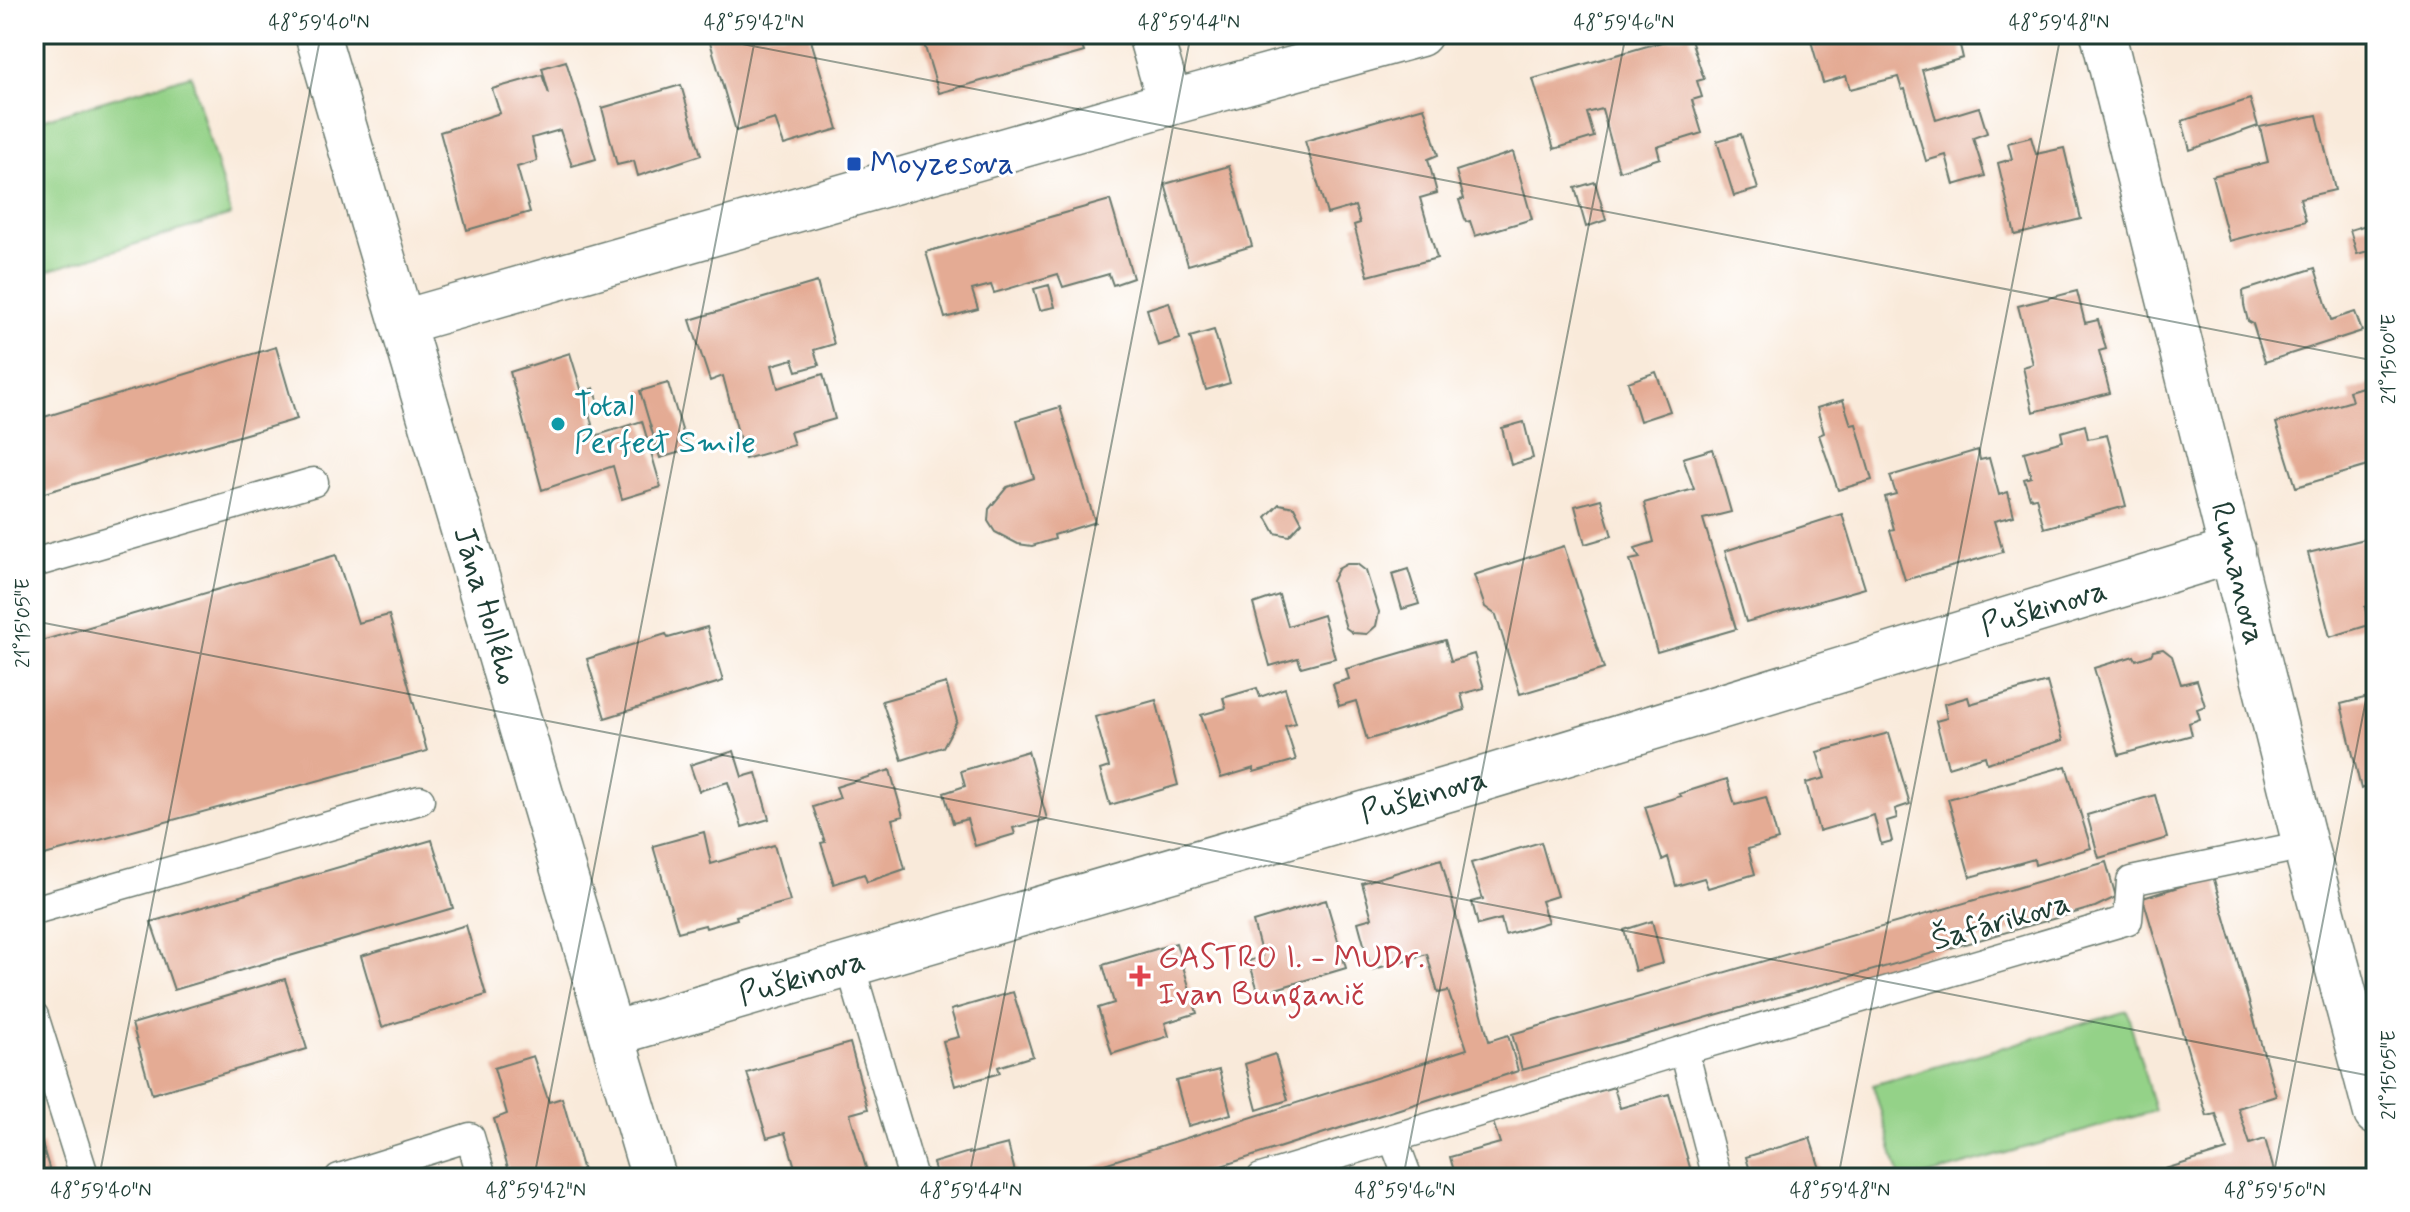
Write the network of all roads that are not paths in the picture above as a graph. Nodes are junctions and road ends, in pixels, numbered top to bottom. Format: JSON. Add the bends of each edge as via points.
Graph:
{"nodes":[{"id":1,"x":317,"y":34,"type":"edge"},
{"id":2,"x":1150,"y":34,"type":"edge"},
{"id":3,"x":1420,"y":34,"type":"edge"},
{"id":4,"x":2103,"y":34,"type":"edge"},
{"id":5,"x":1170,"y":103,"type":"junction"},
{"id":6,"x":403,"y":322,"type":"junction"},
{"id":7,"x":314,"y":482,"type":"dead end"},
{"id":8,"x":2233,"y":551,"type":"junction"},
{"id":9,"x":34,"y":563,"type":"edge"},
{"id":10,"x":420,"y":800,"type":"dead end"},
{"id":11,"x":2305,"y":845,"type":"junction"},
{"id":12,"x":34,"y":910,"type":"edge"},
{"id":13,"x":850,"y":965,"type":"junction"},
{"id":14,"x":34,"y":1016,"type":"edge"},
{"id":15,"x":612,"y":1034,"type":"junction"},
{"id":16,"x":1684,"y":1050,"type":"junction"},
{"id":17,"x":2376,"y":1113,"type":"edge"},
{"id":18,"x":1393,"y":1138,"type":"junction"},
{"id":19,"x":85,"y":1178,"type":"edge"},
{"id":20,"x":339,"y":1178,"type":"edge"},
{"id":21,"x":482,"y":1178,"type":"edge"},
{"id":22,"x":654,"y":1178,"type":"edge"},
{"id":23,"x":913,"y":1178,"type":"edge"},
{"id":24,"x":1261,"y":1178,"type":"edge"},
{"id":25,"x":1408,"y":1178,"type":"edge"},
{"id":26,"x":1717,"y":1178,"type":"edge"}],
"edges":[{"from":1,"to":6,"type":"street","name":"Jána Hollého"},
{"from":2,"to":5,"type":"street"},
{"from":3,"to":5,"type":"street"},
{"from":4,"to":8,"type":"street","name":"Rumanova"},
{"from":5,"to":6,"type":"street"},
{"from":6,"to":15,"type":"street","name":"Jána Hollého"},
{"from":7,"to":9,"type":"lane"},
{"from":8,"to":11,"type":"street","name":"Rumanova"},
{"from":8,"to":13,"type":"street","name":"Puškinova"},
{"from":10,"to":12,"type":"lane"},
{"from":11,"to":16,"type":"lane","name":"Šafárikova","via":[[2131,881],[2128,920]]},
{"from":11,"to":17,"type":"street","name":"Rumanova"},
{"from":13,"to":15,"type":"street","name":"Puškinova"},
{"from":13,"to":23,"type":"lane"},
{"from":14,"to":19,"type":"lane"},
{"from":15,"to":22,"type":"street","name":"Jána Hollého"},
{"from":16,"to":18,"type":"lane","name":"Šafárikova"},
{"from":16,"to":26,"type":"lane"},
{"from":18,"to":24,"type":"lane","name":"Šafárikova"},
{"from":18,"to":25,"type":"lane"},
{"from":20,"to":21,"type":"lane","via":[[470,1137]]}]}
